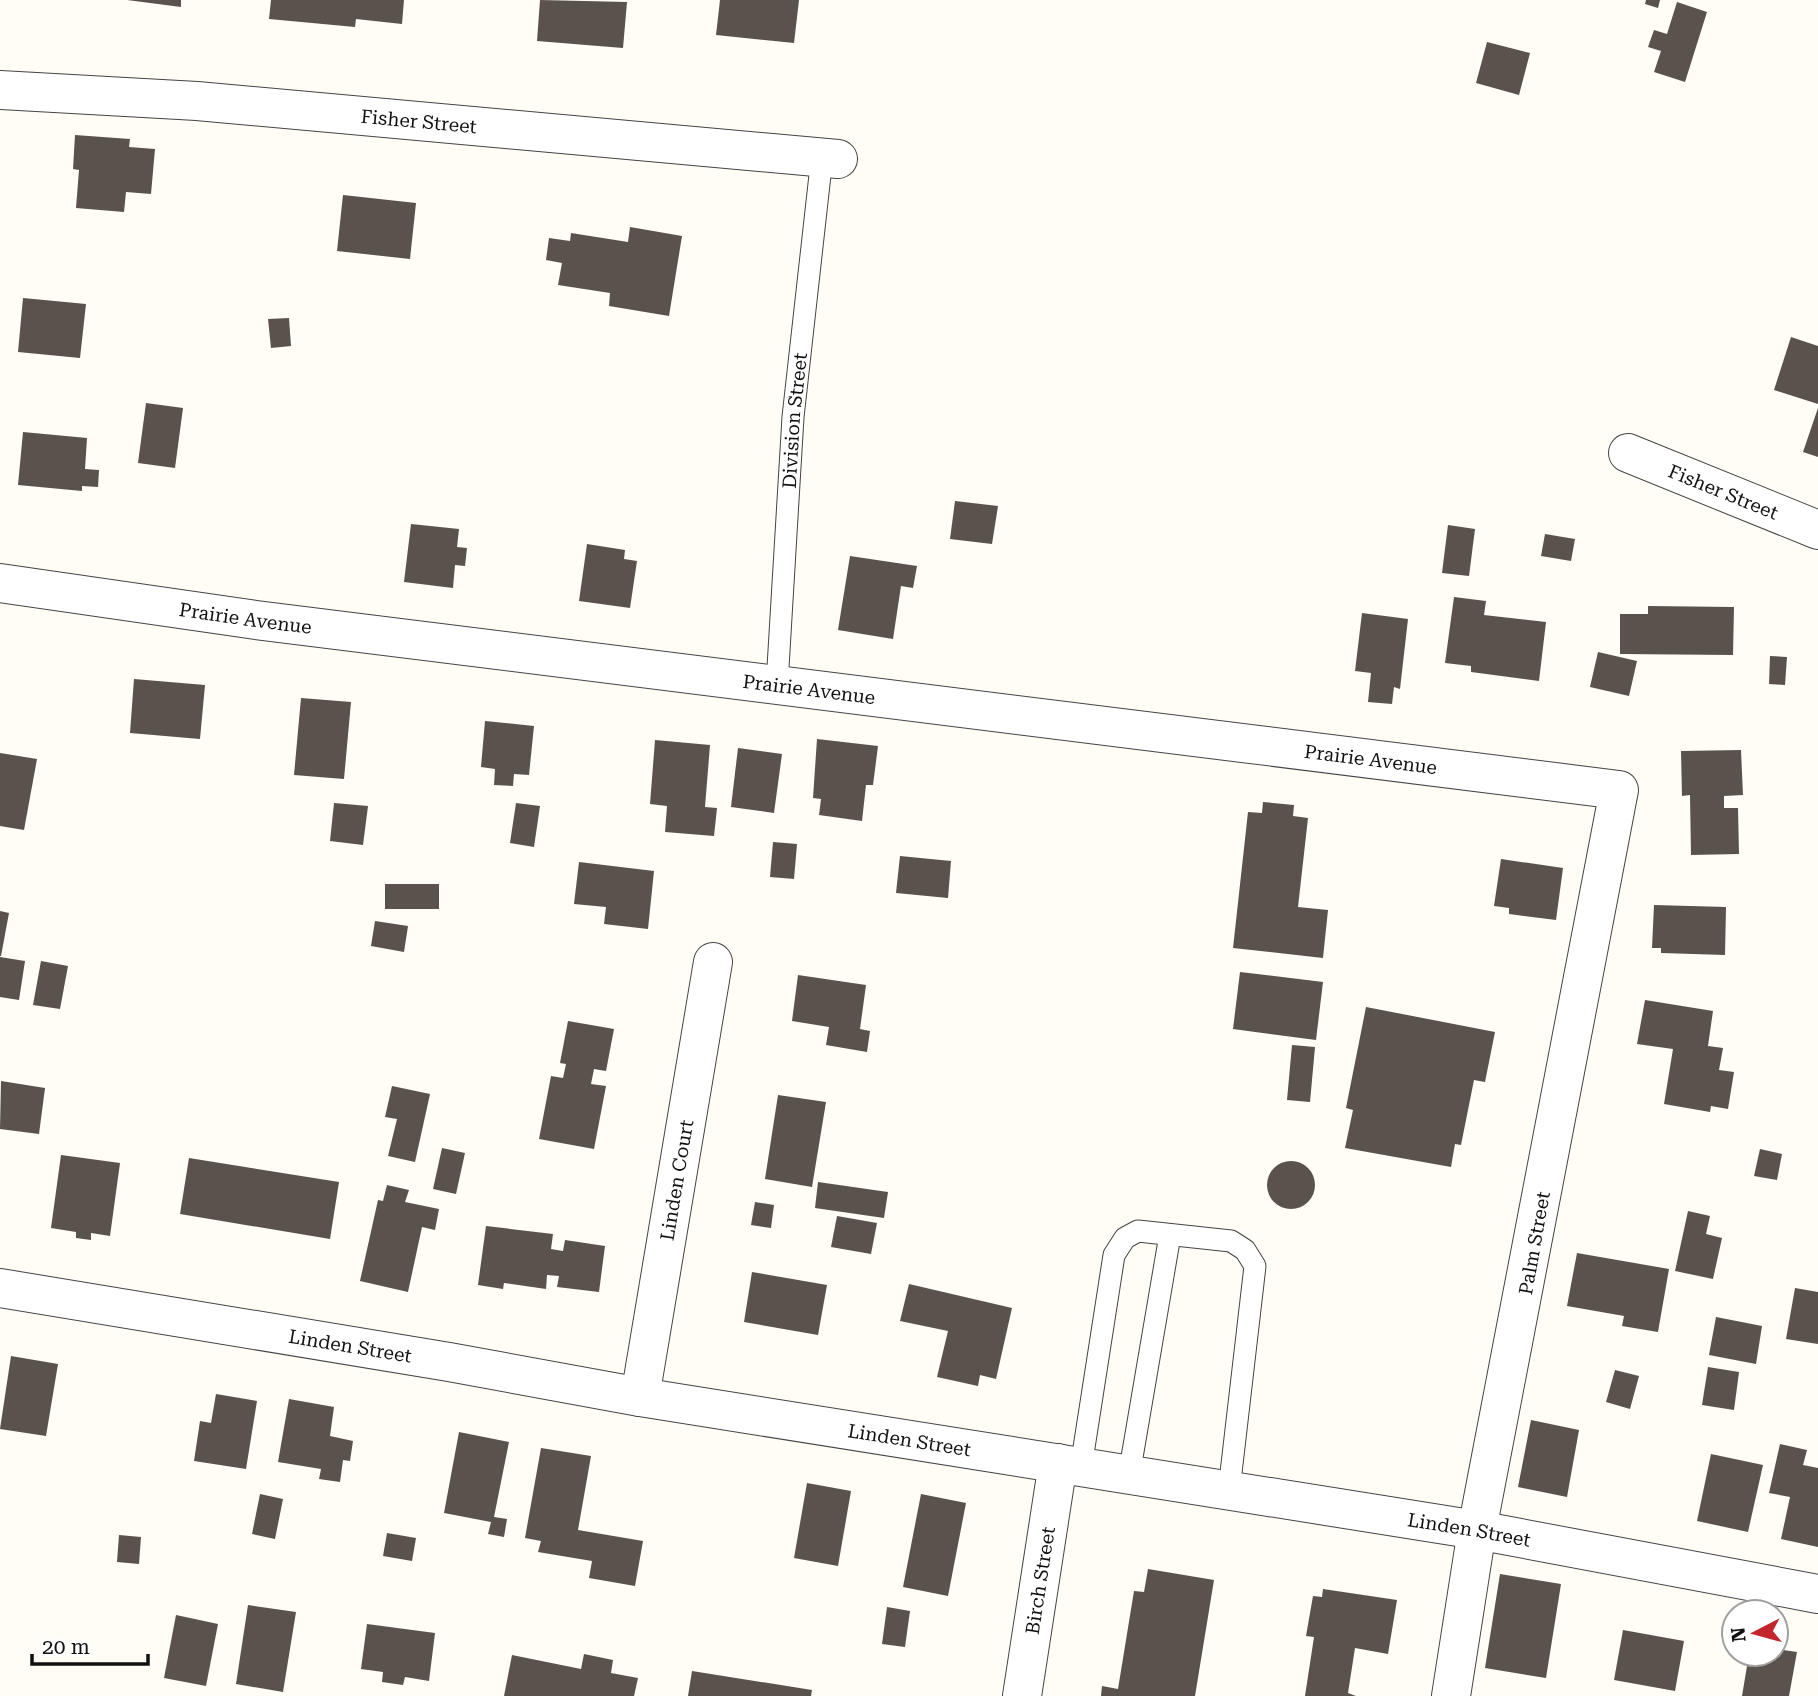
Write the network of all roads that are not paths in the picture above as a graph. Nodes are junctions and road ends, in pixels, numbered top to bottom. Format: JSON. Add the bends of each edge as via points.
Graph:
{"nodes":[{"id":1,"x":0,"y":90,"type":"edge"},
{"id":2,"x":830,"y":158,"type":"joint"},
{"id":3,"x":1628,"y":453,"type":"dead end"},
{"id":4,"x":1818,"y":530,"type":"edge"},
{"id":5,"x":0,"y":583,"type":"edge"},
{"id":6,"x":777,"y":684,"type":"junction"},
{"id":7,"x":1619,"y":790,"type":"joint"},
{"id":8,"x":713,"y":962,"type":"dead end"},
{"id":9,"x":1170,"y":1235,"type":"junction"},
{"id":10,"x":0,"y":1288,"type":"edge"},
{"id":11,"x":640,"y":1397,"type":"junction"},
{"id":12,"x":1070,"y":1465,"type":"junction"},
{"id":13,"x":1129,"y":1475,"type":"junction"},
{"id":14,"x":1229,"y":1490,"type":"junction"},
{"id":15,"x":1477,"y":1530,"type":"junction"},
{"id":16,"x":1818,"y":1594,"type":"edge"},
{"id":17,"x":1022,"y":1696,"type":"edge"},
{"id":18,"x":1451,"y":1696,"type":"edge"}],
"edges":[{"from":1,"to":2,"type":"street","name":"Fisher Street","via":[[197,101]]},
{"from":2,"to":6,"type":"lane","name":"Division Street","via":[[793,417]]},
{"from":3,"to":4,"type":"street","name":"Fisher Street"},
{"from":5,"to":6,"type":"street","name":"Prairie Avenue","via":[[256,620]]},
{"from":6,"to":7,"type":"street","name":"Prairie Avenue"},
{"from":7,"to":15,"type":"street","name":"Palm Street"},
{"from":8,"to":11,"type":"street","name":"Linden Court"},
{"from":9,"to":12,"type":"lane","via":[[1138,1231],[1125,1238],[1114,1255]]},
{"from":9,"to":13,"type":"lane"},
{"from":9,"to":14,"type":"lane","via":[[1231,1241],[1245,1250],[1255,1266]]},
{"from":10,"to":11,"type":"street","name":"Linden Street"},
{"from":11,"to":12,"type":"street","name":"Linden Street"},
{"from":12,"to":13,"type":"street","name":"Linden Street"},
{"from":12,"to":17,"type":"street","name":"Birch Street"},
{"from":13,"to":14,"type":"street","name":"Linden Street"},
{"from":14,"to":15,"type":"street","name":"Linden Street"},
{"from":15,"to":16,"type":"street","name":"Linden Street"},
{"from":15,"to":18,"type":"street","name":"Palm Street"}]}
